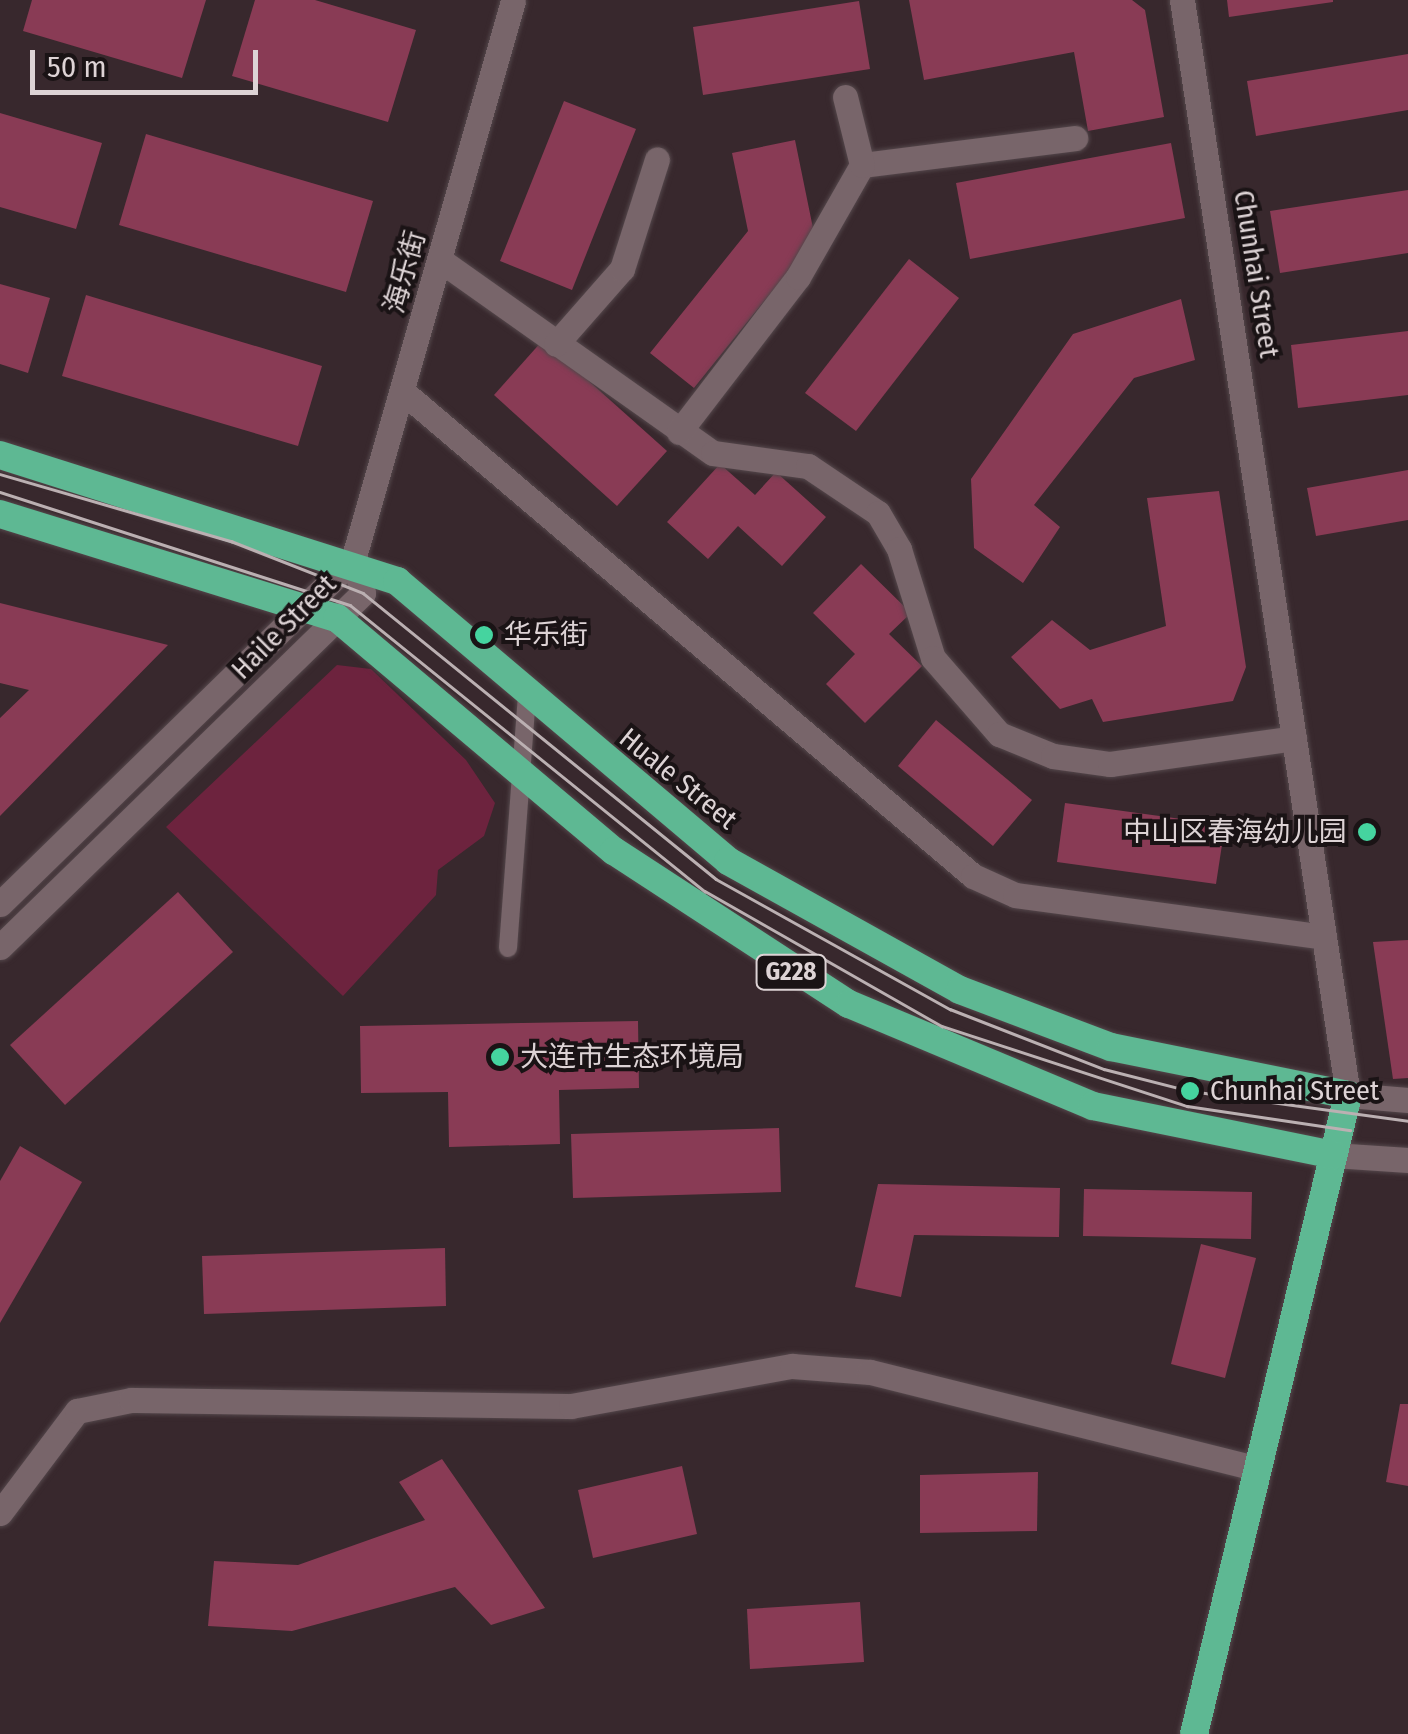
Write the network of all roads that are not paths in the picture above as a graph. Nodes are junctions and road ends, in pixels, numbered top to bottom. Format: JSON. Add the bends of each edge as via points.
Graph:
{"nodes":[{"id":1,"x":514,"y":0,"type":"edge"},
{"id":2,"x":1182,"y":0,"type":"edge"},
{"id":3,"x":845,"y":97,"type":"dead end"},
{"id":4,"x":1075,"y":138,"type":"dead end"},
{"id":5,"x":657,"y":159,"type":"dead end"},
{"id":6,"x":862,"y":165,"type":"junction"},
{"id":7,"x":440,"y":260,"type":"junction"},
{"id":8,"x":556,"y":344,"type":"junction"},
{"id":9,"x":402,"y":391,"type":"junction"},
{"id":10,"x":679,"y":432,"type":"junction"},
{"id":11,"x":0,"y":454,"type":"edge"},
{"id":12,"x":0,"y":514,"type":"edge"},
{"id":13,"x":354,"y":560,"type":"junction"},
{"id":14,"x":305,"y":605,"type":"junction"},
{"id":15,"x":337,"y":618,"type":"junction"},
{"id":16,"x":527,"y":695,"type":"junction"},
{"id":17,"x":1294,"y":738,"type":"junction"},
{"id":18,"x":522,"y":772,"type":"junction"},
{"id":19,"x":0,"y":904,"type":"edge"},
{"id":20,"x":1324,"y":937,"type":"junction"},
{"id":21,"x":0,"y":947,"type":"edge"},
{"id":22,"x":508,"y":948,"type":"dead end"},
{"id":23,"x":1348,"y":1095,"type":"junction"},
{"id":24,"x":1408,"y":1100,"type":"edge"},
{"id":25,"x":1333,"y":1155,"type":"junction"},
{"id":26,"x":1408,"y":1160,"type":"edge"},
{"id":27,"x":1258,"y":1469,"type":"junction"},
{"id":28,"x":0,"y":1513,"type":"edge"},
{"id":29,"x":1194,"y":1734,"type":"edge"}],
"edges":[{"from":1,"to":7,"type":"street","name":"海乐街"},
{"from":2,"to":17,"type":"street","name":"Chunhai Street"},
{"from":3,"to":6,"type":"street"},
{"from":4,"to":6,"type":"street"},
{"from":5,"to":8,"type":"street","via":[[622,268]]},
{"from":6,"to":10,"type":"street","via":[[798,277]]},
{"from":7,"to":8,"type":"street"},
{"from":7,"to":9,"type":"street","name":"海乐街"},
{"from":8,"to":10,"type":"street"},
{"from":9,"to":13,"type":"street","name":"海乐街"},
{"from":9,"to":20,"type":"street","via":[[973,876],[1015,896]]},
{"from":10,"to":17,"type":"street","via":[[713,454],[808,466],[878,513],[899,549],[934,658],[999,734],[1053,756],[1110,764]]},
{"from":11,"to":13,"type":"highway","name":"Huale Street","number":"G228"},
{"from":12,"to":14,"type":"highway","number":"G228"},
{"from":13,"to":14,"type":"street","name":"Haile Street"},
{"from":13,"to":15,"type":"street","name":"Haile Street","via":[[363,592]]},
{"from":13,"to":16,"type":"highway","name":"Huale Street","number":"G228","via":[[397,581]]},
{"from":14,"to":15,"type":"highway","number":"G228"},
{"from":14,"to":19,"type":"street","name":"Haile Street"},
{"from":15,"to":18,"type":"highway","number":"G228"},
{"from":15,"to":21,"type":"street","name":"Haile Street"},
{"from":16,"to":18,"type":"lane"},
{"from":16,"to":23,"type":"highway","name":"Huale Street","number":"G228","via":[[728,861],[881,952],[1111,1047]]},
{"from":17,"to":20,"type":"street","name":"Chunhai Street"},
{"from":18,"to":22,"type":"lane"},
{"from":18,"to":25,"type":"highway","number":"G228","via":[[692,909],[933,1044],[1093,1106]]},
{"from":20,"to":23,"type":"street","name":"Chunhai Street"},
{"from":23,"to":24,"type":"street"},
{"from":23,"to":25,"type":"highway","name":"Chunhai Street"},
{"from":25,"to":26,"type":"street"},
{"from":25,"to":27,"type":"highway","name":"Chunhai Street"},
{"from":27,"to":28,"type":"street","via":[[870,1372],[792,1366],[571,1406],[131,1400],[77,1412]]},
{"from":27,"to":29,"type":"highway","name":"Chunhai Street"}]}
